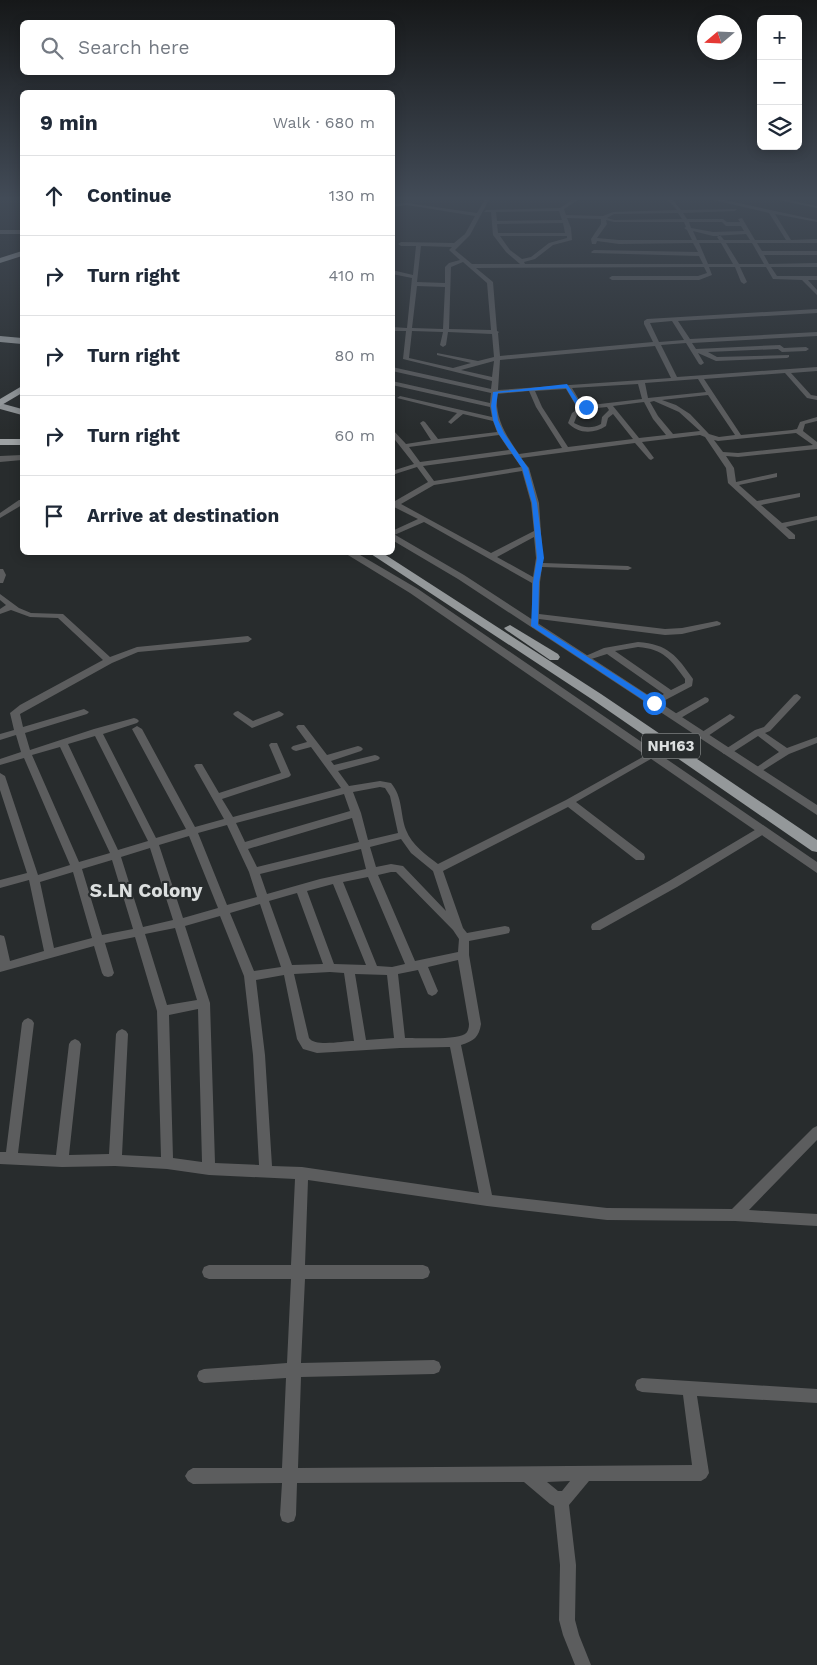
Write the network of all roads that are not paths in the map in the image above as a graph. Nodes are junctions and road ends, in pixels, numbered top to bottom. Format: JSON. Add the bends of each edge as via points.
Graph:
{"nodes":[{"id":1,"x":409,"y":276,"type":"edge"},
{"id":2,"x":448,"y":276,"type":"edge"},
{"id":3,"x":482,"y":276,"type":"edge"},
{"id":4,"x":707,"y":276,"type":"edge"},
{"id":5,"x":741,"y":276,"type":"edge"},
{"id":6,"x":774,"y":276,"type":"edge"},
{"id":7,"x":415,"y":277,"type":"joint"},
{"id":8,"x":612,"y":278,"type":"dead end"},
{"id":9,"x":804,"y":278,"type":"junction"},
{"id":10,"x":817,"y":278,"type":"edge"},
{"id":11,"x":744,"y":282,"type":"dead end"},
{"id":12,"x":415,"y":284,"type":"junction"},
{"id":13,"x":448,"y":285,"type":"junction"},
{"id":14,"x":817,"y":293,"type":"edge"},
{"id":15,"x":817,"y":312,"type":"edge"},
{"id":16,"x":674,"y":319,"type":"junction"},
{"id":17,"x":395,"y":330,"type":"edge"},
{"id":18,"x":409,"y":330,"type":"junction"},
{"id":19,"x":446,"y":330,"type":"junction"},
{"id":20,"x":496,"y":332,"type":"junction"},
{"id":21,"x":0,"y":334,"type":"edge"},
{"id":22,"x":817,"y":334,"type":"edge"},
{"id":23,"x":20,"y":335,"type":"edge"},
{"id":24,"x":772,"y":336,"type":"junction"},
{"id":25,"x":794,"y":336,"type":"junction"},
{"id":26,"x":0,"y":340,"type":"edge"},
{"id":27,"x":20,"y":340,"type":"edge"},
{"id":28,"x":689,"y":341,"type":"junction"},
{"id":29,"x":656,"y":344,"type":"junction"},
{"id":30,"x":444,"y":345,"type":"dead end"},
{"id":31,"x":806,"y":349,"type":"junction"},
{"id":32,"x":816,"y":350,"type":"dead end"},
{"id":33,"x":698,"y":351,"type":"junction"},
{"id":34,"x":783,"y":351,"type":"junction"},
{"id":35,"x":439,"y":354,"type":"dead end"},
{"id":36,"x":498,"y":358,"type":"junction"},
{"id":37,"x":701,"y":363,"type":"dead end"},
{"id":38,"x":479,"y":364,"type":"junction"},
{"id":39,"x":817,"y":369,"type":"edge"},
{"id":40,"x":395,"y":370,"type":"edge"},
{"id":41,"x":453,"y":370,"type":"junction"},
{"id":42,"x":798,"y":370,"type":"junction"},
{"id":43,"x":786,"y":371,"type":"junction"},
{"id":44,"x":700,"y":378,"type":"junction"},
{"id":45,"x":675,"y":379,"type":"junction"},
{"id":46,"x":496,"y":380,"type":"junction"},
{"id":47,"x":640,"y":381,"type":"junction"},
{"id":48,"x":20,"y":383,"type":"edge"},
{"id":49,"x":395,"y":384,"type":"edge"},
{"id":50,"x":567,"y":386,"type":"junction"},
{"id":51,"x":531,"y":389,"type":"junction"},
{"id":52,"x":20,"y":390,"type":"edge"},
{"id":53,"x":495,"y":392,"type":"junction"},
{"id":54,"x":711,"y":394,"type":"junction"},
{"id":55,"x":400,"y":398,"type":"dead end"},
{"id":56,"x":817,"y":398,"type":"edge"},
{"id":57,"x":644,"y":399,"type":"junction"},
{"id":58,"x":2,"y":401,"type":"edge"},
{"id":59,"x":493,"y":406,"type":"junction"},
{"id":60,"x":611,"y":408,"type":"junction"},
{"id":61,"x":581,"y":409,"type":"junction"},
{"id":62,"x":20,"y":411,"type":"edge"},
{"id":63,"x":462,"y":412,"type":"junction"},
{"id":64,"x":0,"y":414,"type":"edge"},
{"id":65,"x":20,"y":419,"type":"edge"},
{"id":66,"x":817,"y":419,"type":"edge"},
{"id":67,"x":496,"y":420,"type":"junction"},
{"id":68,"x":451,"y":422,"type":"dead end"},
{"id":69,"x":423,"y":423,"type":"dead end"},
{"id":70,"x":798,"y":431,"type":"junction"},
{"id":71,"x":501,"y":433,"type":"junction"},
{"id":72,"x":706,"y":434,"type":"junction"},
{"id":73,"x":395,"y":435,"type":"edge"},
{"id":74,"x":671,"y":436,"type":"junction"},
{"id":75,"x":739,"y":437,"type":"junction"},
{"id":76,"x":638,"y":440,"type":"junction"},
{"id":77,"x":0,"y":442,"type":"edge"},
{"id":78,"x":20,"y":442,"type":"edge"},
{"id":79,"x":436,"y":442,"type":"junction"},
{"id":80,"x":404,"y":446,"type":"junction"},
{"id":81,"x":817,"y":446,"type":"edge"},
{"id":82,"x":566,"y":449,"type":"junction"},
{"id":83,"x":515,"y":454,"type":"junction"},
{"id":84,"x":721,"y":454,"type":"junction"},
{"id":85,"x":20,"y":458,"type":"edge"},
{"id":86,"x":652,"y":458,"type":"dead end"},
{"id":87,"x":0,"y":459,"type":"edge"},
{"id":88,"x":418,"y":465,"type":"junction"},
{"id":89,"x":525,"y":468,"type":"junction"},
{"id":90,"x":395,"y":471,"type":"edge"},
{"id":91,"x":774,"y":475,"type":"dead end"},
{"id":92,"x":432,"y":483,"type":"junction"},
{"id":93,"x":734,"y":484,"type":"junction"},
{"id":94,"x":797,"y":495,"type":"dead end"},
{"id":95,"x":395,"y":502,"type":"edge"},
{"id":96,"x":20,"y":503,"type":"edge"},
{"id":97,"x":395,"y":504,"type":"edge"},
{"id":98,"x":756,"y":504,"type":"junction"},
{"id":99,"x":0,"y":516,"type":"edge"},
{"id":100,"x":817,"y":518,"type":"edge"},
{"id":101,"x":424,"y":519,"type":"junction"},
{"id":102,"x":780,"y":526,"type":"junction"},
{"id":103,"x":538,"y":532,"type":"junction"},
{"id":104,"x":395,"y":534,"type":"edge"},
{"id":105,"x":395,"y":537,"type":"edge"},
{"id":106,"x":792,"y":537,"type":"dead end"},
{"id":107,"x":353,"y":555,"type":"edge"},
{"id":108,"x":378,"y":555,"type":"edge"},
{"id":109,"x":393,"y":555,"type":"edge"},
{"id":110,"x":490,"y":557,"type":"junction"},
{"id":111,"x":539,"y":565,"type":"junction"},
{"id":112,"x":628,"y":568,"type":"dead end"},
{"id":113,"x":0,"y":570,"type":"edge"},
{"id":114,"x":0,"y":581,"type":"edge"},
{"id":115,"x":536,"y":582,"type":"junction"},
{"id":116,"x":0,"y":596,"type":"edge"},
{"id":117,"x":11,"y":606,"type":"junction"},
{"id":118,"x":0,"y":612,"type":"edge"},
{"id":119,"x":535,"y":621,"type":"junction"},
{"id":120,"x":717,"y":623,"type":"dead end"},
{"id":121,"x":248,"y":638,"type":"dead end"},
{"id":122,"x":607,"y":650,"type":"junction"},
{"id":123,"x":585,"y":658,"type":"junction"},
{"id":124,"x":109,"y":661,"type":"junction"},
{"id":125,"x":671,"y":694,"type":"junction"},
{"id":126,"x":797,"y":697,"type":"dead end"},
{"id":127,"x":704,"y":700,"type":"dead end"},
{"id":128,"x":654,"y":703,"type":"junction"},
{"id":129,"x":84,"y":712,"type":"dead end"},
{"id":130,"x":238,"y":714,"type":"dead end"},
{"id":131,"x":279,"y":714,"type":"dead end"},
{"id":132,"x":676,"y":717,"type":"junction"},
{"id":133,"x":730,"y":717,"type":"dead end"},
{"id":134,"x":301,"y":727,"type":"dead end"},
{"id":135,"x":97,"y":731,"type":"junction"},
{"id":136,"x":19,"y":732,"type":"junction"},
{"id":137,"x":758,"y":732,"type":"junction"},
{"id":138,"x":702,"y":736,"type":"junction"},
{"id":139,"x":0,"y":737,"type":"edge"},
{"id":140,"x":817,"y":740,"type":"edge"},
{"id":141,"x":63,"y":743,"type":"junction"},
{"id":142,"x":314,"y":743,"type":"junction"},
{"id":143,"x":274,"y":744,"type":"dead end"},
{"id":144,"x":296,"y":748,"type":"dead end"},
{"id":145,"x":358,"y":749,"type":"dead end"},
{"id":146,"x":727,"y":752,"type":"junction"},
{"id":147,"x":786,"y":752,"type":"junction"},
{"id":148,"x":27,"y":755,"type":"junction"},
{"id":149,"x":651,"y":756,"type":"junction"},
{"id":150,"x":375,"y":758,"type":"dead end"},
{"id":151,"x":325,"y":760,"type":"junction"},
{"id":152,"x":0,"y":762,"type":"edge"},
{"id":153,"x":199,"y":766,"type":"dead end"},
{"id":154,"x":332,"y":769,"type":"junction"},
{"id":155,"x":757,"y":771,"type":"junction"},
{"id":156,"x":0,"y":776,"type":"edge"},
{"id":157,"x":347,"y":790,"type":"junction"},
{"id":158,"x":217,"y":797,"type":"junction"},
{"id":159,"x":569,"y":802,"type":"junction"},
{"id":160,"x":817,"y":811,"type":"edge"},
{"id":161,"x":356,"y":813,"type":"junction"},
{"id":162,"x":230,"y":821,"type":"junction"},
{"id":163,"x":192,"y":831,"type":"junction"},
{"id":164,"x":760,"y":831,"type":"junction"},
{"id":165,"x":403,"y":835,"type":"junction"},
{"id":166,"x":817,"y":836,"type":"edge"},
{"id":167,"x":154,"y":844,"type":"junction"},
{"id":168,"x":364,"y":844,"type":"junction"},
{"id":169,"x":242,"y":847,"type":"junction"},
{"id":170,"x":817,"y":847,"type":"edge"},
{"id":171,"x":116,"y":856,"type":"junction"},
{"id":172,"x":640,"y":857,"type":"dead end"},
{"id":173,"x":77,"y":868,"type":"junction"},
{"id":174,"x":817,"y":868,"type":"edge"},
{"id":175,"x":437,"y":869,"type":"junction"},
{"id":176,"x":254,"y":872,"type":"junction"},
{"id":177,"x":372,"y":873,"type":"junction"},
{"id":178,"x":34,"y":878,"type":"junction"},
{"id":179,"x":337,"y":880,"type":"junction"},
{"id":180,"x":0,"y":884,"type":"edge"},
{"id":181,"x":301,"y":889,"type":"junction"},
{"id":182,"x":262,"y":900,"type":"junction"},
{"id":183,"x":223,"y":910,"type":"junction"},
{"id":184,"x":180,"y":923,"type":"junction"},
{"id":185,"x":596,"y":927,"type":"dead end"},
{"id":186,"x":506,"y":930,"type":"dead end"},
{"id":187,"x":137,"y":933,"type":"junction"},
{"id":188,"x":461,"y":934,"type":"junction"},
{"id":189,"x":0,"y":938,"type":"edge"},
{"id":190,"x":99,"y":940,"type":"junction"},
{"id":191,"x":50,"y":954,"type":"junction"},
{"id":192,"x":462,"y":955,"type":"junction"},
{"id":193,"x":417,"y":966,"type":"junction"},
{"id":194,"x":3,"y":967,"type":"edge"},
{"id":195,"x":330,"y":968,"type":"junction"},
{"id":196,"x":349,"y":968,"type":"junction"},
{"id":197,"x":288,"y":970,"type":"junction"},
{"id":198,"x":374,"y":971,"type":"junction"},
{"id":199,"x":392,"y":971,"type":"junction"},
{"id":200,"x":108,"y":973,"type":"dead end"},
{"id":201,"x":250,"y":976,"type":"junction"},
{"id":202,"x":432,"y":991,"type":"dead end"},
{"id":203,"x":204,"y":1003,"type":"junction"},
{"id":204,"x":163,"y":1011,"type":"junction"},
{"id":205,"x":28,"y":1023,"type":"dead end"},
{"id":206,"x":122,"y":1034,"type":"dead end"},
{"id":207,"x":455,"y":1042,"type":"junction"},
{"id":208,"x":400,"y":1043,"type":"junction"},
{"id":209,"x":75,"y":1044,"type":"dead end"},
{"id":210,"x":361,"y":1046,"type":"junction"},
{"id":211,"x":817,"y":1132,"type":"edge"},
{"id":212,"x":6,"y":1158,"type":"edge"},
{"id":213,"x":115,"y":1160,"type":"junction"},
{"id":214,"x":62,"y":1161,"type":"junction"},
{"id":215,"x":167,"y":1163,"type":"junction"},
{"id":216,"x":209,"y":1168,"type":"junction"},
{"id":217,"x":266,"y":1171,"type":"junction"},
{"id":218,"x":302,"y":1173,"type":"junction"},
{"id":219,"x":487,"y":1200,"type":"junction"},
{"id":220,"x":735,"y":1215,"type":"junction"},
{"id":221,"x":817,"y":1220,"type":"edge"},
{"id":222,"x":208,"y":1272,"type":"dead end"},
{"id":223,"x":298,"y":1272,"type":"junction"},
{"id":224,"x":423,"y":1272,"type":"dead end"},
{"id":225,"x":434,"y":1367,"type":"dead end"},
{"id":226,"x":294,"y":1370,"type":"junction"},
{"id":227,"x":204,"y":1376,"type":"dead end"},
{"id":228,"x":642,"y":1385,"type":"dead end"},
{"id":229,"x":688,"y":1388,"type":"junction"},
{"id":230,"x":817,"y":1396,"type":"edge"},
{"id":231,"x":526,"y":1473,"type":"junction"},
{"id":232,"x":586,"y":1473,"type":"junction"},
{"id":233,"x":289,"y":1475,"type":"junction"},
{"id":234,"x":193,"y":1476,"type":"dead end"},
{"id":235,"x":561,"y":1499,"type":"junction"},
{"id":236,"x":288,"y":1515,"type":"dead end"},
{"id":237,"x":583,"y":1665,"type":"edge"}],
"edges":[{"from":1,"to":7,"type":"street"},
{"from":2,"to":13,"type":"street"},
{"from":3,"to":20,"type":"street","via":[[490,282]]},
{"from":4,"to":8,"type":"street"},
{"from":5,"to":11,"type":"street"},
{"from":6,"to":9,"type":"street"},
{"from":7,"to":12,"type":"street"},
{"from":9,"to":10,"type":"street"},
{"from":9,"to":14,"type":"street"},
{"from":12,"to":13,"type":"street"},
{"from":12,"to":18,"type":"street"},
{"from":13,"to":19,"type":"street"},
{"from":15,"to":16,"type":"street"},
{"from":16,"to":28,"type":"street"},
{"from":16,"to":29,"type":"street","via":[[647,321]]},
{"from":17,"to":18,"type":"street"},
{"from":18,"to":19,"type":"street"},
{"from":18,"to":41,"type":"street","via":[[406,359]]},
{"from":19,"to":20,"type":"street"},
{"from":19,"to":30,"type":"street"},
{"from":20,"to":36,"type":"street"},
{"from":21,"to":23,"type":"highway"},
{"from":22,"to":25,"type":"street"},
{"from":24,"to":25,"type":"street"},
{"from":24,"to":28,"type":"street"},
{"from":24,"to":34,"type":"street"},
{"from":25,"to":31,"type":"street"},
{"from":26,"to":27,"type":"highway"},
{"from":28,"to":29,"type":"street"},
{"from":28,"to":33,"type":"street"},
{"from":29,"to":36,"type":"street"},
{"from":29,"to":45,"type":"street"},
{"from":31,"to":32,"type":"street"},
{"from":31,"to":34,"type":"street"},
{"from":33,"to":34,"type":"street"},
{"from":33,"to":34,"type":"street","via":[[716,359]]},
{"from":33,"to":37,"type":"street"},
{"from":34,"to":42,"type":"street"},
{"from":35,"to":38,"type":"street"},
{"from":36,"to":38,"type":"street"},
{"from":36,"to":46,"type":"street"},
{"from":38,"to":41,"type":"street"},
{"from":39,"to":42,"type":"street"},
{"from":40,"to":53,"type":"street"},
{"from":41,"to":46,"type":"street"},
{"from":42,"to":43,"type":"street"},
{"from":43,"to":44,"type":"street"},
{"from":43,"to":56,"type":"street","via":[[809,397]]},
{"from":44,"to":45,"type":"street"},
{"from":44,"to":54,"type":"street"},
{"from":45,"to":47,"type":"street"},
{"from":46,"to":53,"type":"street"},
{"from":47,"to":50,"type":"street"},
{"from":47,"to":57,"type":"street"},
{"from":48,"to":58,"type":"highway"},
{"from":49,"to":59,"type":"street"},
{"from":50,"to":51,"type":"street"},
{"from":50,"to":61,"type":"street"},
{"from":51,"to":53,"type":"street"},
{"from":51,"to":82,"type":"street"},
{"from":52,"to":58,"type":"highway"},
{"from":53,"to":59,"type":"street"},
{"from":54,"to":57,"type":"street"},
{"from":54,"to":75,"type":"street"},
{"from":55,"to":63,"type":"street"},
{"from":57,"to":60,"type":"street"},
{"from":57,"to":72,"type":"street","via":[[676,407]]},
{"from":57,"to":74,"type":"street","via":[[654,417]]},
{"from":58,"to":62,"type":"highway"},
{"from":59,"to":67,"type":"street"},
{"from":60,"to":61,"type":"street"},
{"from":60,"to":61,"type":"street","via":[[604,425],[585,429],[571,422]]},
{"from":60,"to":76,"type":"street"},
{"from":63,"to":67,"type":"street"},
{"from":63,"to":68,"type":"street"},
{"from":64,"to":65,"type":"highway"},
{"from":66,"to":70,"type":"street","via":[[802,423]]},
{"from":67,"to":71,"type":"street"},
{"from":69,"to":79,"type":"street"},
{"from":70,"to":75,"type":"street"},
{"from":70,"to":81,"type":"street"},
{"from":71,"to":79,"type":"street"},
{"from":71,"to":83,"type":"street"},
{"from":72,"to":74,"type":"street"},
{"from":72,"to":75,"type":"street","via":[[718,439]]},
{"from":72,"to":84,"type":"street"},
{"from":73,"to":80,"type":"street"},
{"from":74,"to":76,"type":"street"},
{"from":76,"to":82,"type":"street"},
{"from":76,"to":86,"type":"street"},
{"from":77,"to":78,"type":"highway"},
{"from":79,"to":80,"type":"street"},
{"from":80,"to":88,"type":"street"},
{"from":81,"to":84,"type":"street"},
{"from":82,"to":83,"type":"street"},
{"from":83,"to":88,"type":"street"},
{"from":83,"to":89,"type":"street"},
{"from":84,"to":93,"type":"street","via":[[730,468]]},
{"from":85,"to":87,"type":"street"},
{"from":88,"to":90,"type":"street"},
{"from":88,"to":92,"type":"street"},
{"from":89,"to":92,"type":"street"},
{"from":89,"to":103,"type":"street"},
{"from":91,"to":93,"type":"street"},
{"from":92,"to":95,"type":"street"},
{"from":93,"to":98,"type":"street"},
{"from":94,"to":98,"type":"street"},
{"from":96,"to":99,"type":"street"},
{"from":97,"to":101,"type":"street"},
{"from":98,"to":102,"type":"street"},
{"from":100,"to":102,"type":"street"},
{"from":101,"to":104,"type":"street"},
{"from":101,"to":110,"type":"street"},
{"from":102,"to":106,"type":"street"},
{"from":103,"to":110,"type":"street"},
{"from":103,"to":111,"type":"street"},
{"from":105,"to":119,"type":"street"},
{"from":107,"to":149,"type":"street","via":[[414,591]]},
{"from":108,"to":170,"type":"highway","number":"NH163","via":[[524,648]]},
{"from":109,"to":166,"type":"highway","number":"NH163","via":[[531,642]]},
{"from":110,"to":115,"type":"street"},
{"from":111,"to":112,"type":"street"},
{"from":111,"to":115,"type":"street"},
{"from":113,"to":114,"type":"street"},
{"from":115,"to":119,"type":"street"},
{"from":116,"to":117,"type":"street"},
{"from":117,"to":118,"type":"street"},
{"from":117,"to":124,"type":"street","via":[[30,615],[60,616]]},
{"from":119,"to":120,"type":"street","via":[[665,632]]},
{"from":119,"to":123,"type":"street"},
{"from":121,"to":124,"type":"street","via":[[137,650]]},
{"from":122,"to":123,"type":"street"},
{"from":122,"to":125,"type":"street"},
{"from":122,"to":125,"type":"street","via":[[647,645],[669,654],[690,681]]},
{"from":123,"to":128,"type":"street"},
{"from":124,"to":136,"type":"street","via":[[18,710],[15,717]]},
{"from":125,"to":128,"type":"street"},
{"from":126,"to":137,"type":"street","via":[[768,729]]},
{"from":127,"to":132,"type":"street"},
{"from":128,"to":132,"type":"street"},
{"from":129,"to":136,"type":"street"},
{"from":130,"to":131,"type":"street","via":[[252,724]]},
{"from":132,"to":138,"type":"street"},
{"from":133,"to":138,"type":"street"},
{"from":134,"to":142,"type":"street"},
{"from":135,"to":141,"type":"street"},
{"from":135,"to":163,"type":"street","via":[[136,725]]},
{"from":135,"to":167,"type":"street"},
{"from":136,"to":139,"type":"street"},
{"from":136,"to":148,"type":"street"},
{"from":137,"to":146,"type":"street"},
{"from":137,"to":147,"type":"street"},
{"from":138,"to":146,"type":"street"},
{"from":140,"to":147,"type":"street"},
{"from":141,"to":148,"type":"street"},
{"from":141,"to":171,"type":"street"},
{"from":142,"to":144,"type":"street"},
{"from":142,"to":151,"type":"street"},
{"from":143,"to":158,"type":"street","via":[[286,775]]},
{"from":145,"to":151,"type":"street"},
{"from":146,"to":155,"type":"street"},
{"from":147,"to":155,"type":"street"},
{"from":148,"to":152,"type":"street"},
{"from":148,"to":173,"type":"street"},
{"from":149,"to":159,"type":"street"},
{"from":149,"to":164,"type":"street"},
{"from":150,"to":154,"type":"street"},
{"from":151,"to":154,"type":"street"},
{"from":153,"to":158,"type":"street"},
{"from":154,"to":157,"type":"street"},
{"from":155,"to":160,"type":"street"},
{"from":156,"to":178,"type":"street"},
{"from":157,"to":161,"type":"street"},
{"from":157,"to":162,"type":"street"},
{"from":157,"to":165,"type":"street","via":[[388,785],[394,794]]},
{"from":158,"to":162,"type":"street"},
{"from":159,"to":172,"type":"street"},
{"from":159,"to":175,"type":"street"},
{"from":161,"to":168,"type":"street"},
{"from":161,"to":169,"type":"street"},
{"from":162,"to":163,"type":"street"},
{"from":162,"to":169,"type":"street"},
{"from":163,"to":167,"type":"street"},
{"from":163,"to":183,"type":"street"},
{"from":164,"to":174,"type":"street"},
{"from":164,"to":185,"type":"street"},
{"from":165,"to":168,"type":"street"},
{"from":165,"to":175,"type":"street"},
{"from":167,"to":171,"type":"street"},
{"from":167,"to":184,"type":"street"},
{"from":168,"to":176,"type":"street"},
{"from":168,"to":177,"type":"street"},
{"from":169,"to":176,"type":"street"},
{"from":171,"to":173,"type":"street"},
{"from":171,"to":187,"type":"street"},
{"from":173,"to":178,"type":"street"},
{"from":173,"to":190,"type":"street"},
{"from":175,"to":188,"type":"street"},
{"from":176,"to":182,"type":"street"},
{"from":177,"to":179,"type":"street"},
{"from":177,"to":188,"type":"street","via":[[399,869]]},
{"from":177,"to":193,"type":"street"},
{"from":178,"to":180,"type":"street"},
{"from":178,"to":191,"type":"street"},
{"from":179,"to":181,"type":"street"},
{"from":179,"to":198,"type":"street"},
{"from":181,"to":182,"type":"street"},
{"from":181,"to":195,"type":"street"},
{"from":182,"to":183,"type":"street"},
{"from":182,"to":197,"type":"street"},
{"from":183,"to":184,"type":"street"},
{"from":183,"to":201,"type":"street"},
{"from":184,"to":187,"type":"street"},
{"from":184,"to":203,"type":"street"},
{"from":186,"to":188,"type":"street"},
{"from":187,"to":190,"type":"street"},
{"from":187,"to":204,"type":"street"},
{"from":188,"to":192,"type":"street"},
{"from":189,"to":194,"type":"street"},
{"from":190,"to":191,"type":"street"},
{"from":190,"to":200,"type":"street"},
{"from":191,"to":194,"type":"street"},
{"from":192,"to":193,"type":"street"},
{"from":192,"to":207,"type":"street","via":[[475,1024],[469,1038]]},
{"from":193,"to":199,"type":"street"},
{"from":193,"to":202,"type":"street"},
{"from":195,"to":196,"type":"street"},
{"from":195,"to":197,"type":"street"},
{"from":196,"to":198,"type":"street"},
{"from":196,"to":210,"type":"street"},
{"from":197,"to":201,"type":"street"},
{"from":197,"to":210,"type":"street","via":[[307,1045],[317,1048]]},
{"from":198,"to":199,"type":"street"},
{"from":199,"to":208,"type":"street"},
{"from":201,"to":217,"type":"street","via":[[260,1055]]},
{"from":203,"to":204,"type":"street"},
{"from":203,"to":216,"type":"street"},
{"from":204,"to":215,"type":"street"},
{"from":205,"to":212,"type":"street"},
{"from":206,"to":213,"type":"street"},
{"from":207,"to":208,"type":"street"},
{"from":207,"to":219,"type":"street"},
{"from":208,"to":210,"type":"street"},
{"from":209,"to":214,"type":"street"},
{"from":211,"to":220,"type":"street"},
{"from":212,"to":214,"type":"street"},
{"from":213,"to":214,"type":"street"},
{"from":213,"to":215,"type":"street"},
{"from":215,"to":216,"type":"street"},
{"from":216,"to":217,"type":"street"},
{"from":217,"to":218,"type":"street"},
{"from":218,"to":219,"type":"street"},
{"from":218,"to":223,"type":"street"},
{"from":219,"to":220,"type":"street","via":[[607,1214]]},
{"from":220,"to":221,"type":"street"},
{"from":222,"to":223,"type":"street"},
{"from":223,"to":224,"type":"street"},
{"from":223,"to":226,"type":"street"},
{"from":225,"to":226,"type":"street"},
{"from":226,"to":227,"type":"street"},
{"from":226,"to":233,"type":"street"},
{"from":228,"to":229,"type":"street"},
{"from":229,"to":230,"type":"street"},
{"from":229,"to":232,"type":"street","via":[[700,1473]]},
{"from":231,"to":232,"type":"street"},
{"from":231,"to":233,"type":"street"},
{"from":231,"to":235,"type":"street","via":[[556,1499]]},
{"from":232,"to":235,"type":"street","via":[[566,1499]]},
{"from":233,"to":234,"type":"street"},
{"from":233,"to":236,"type":"street"},
{"from":235,"to":237,"type":"street","via":[[568,1565],[567,1620]]}]}
